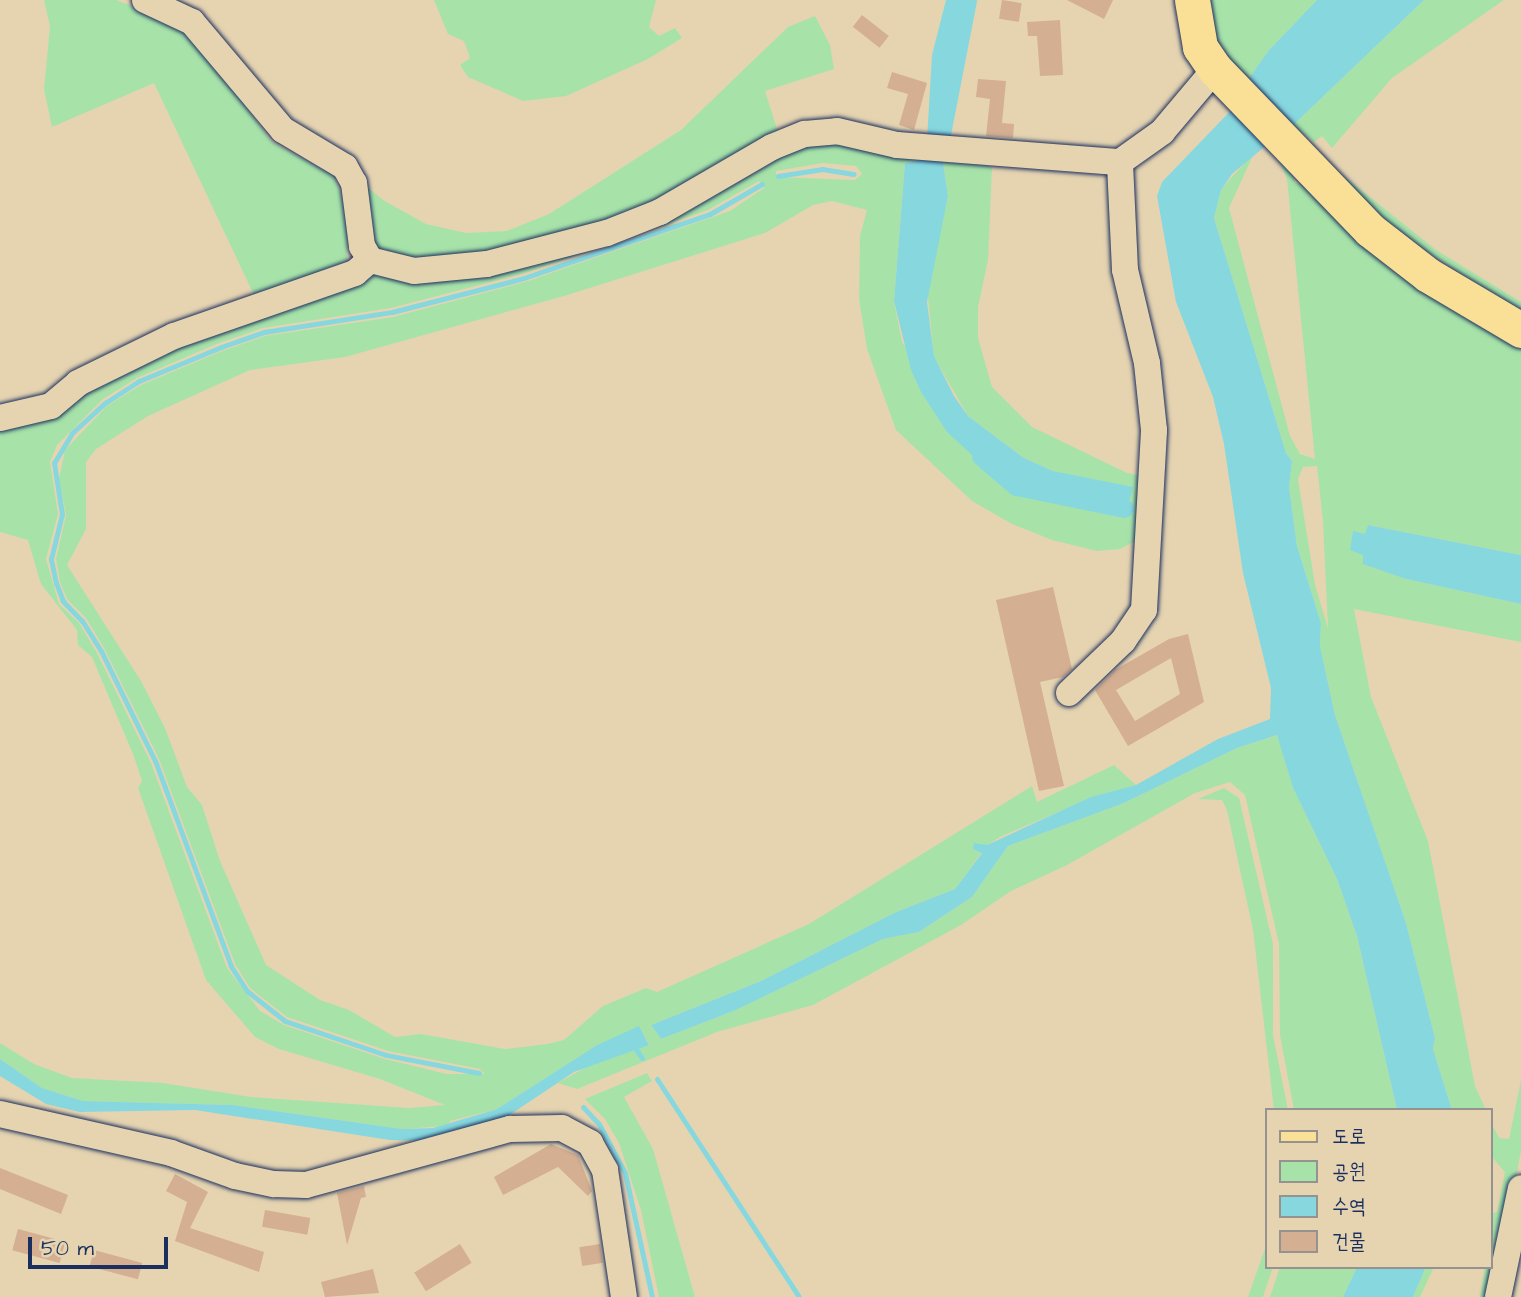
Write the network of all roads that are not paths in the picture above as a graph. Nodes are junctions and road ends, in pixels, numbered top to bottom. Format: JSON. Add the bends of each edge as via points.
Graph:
{"nodes":[{"id":1,"x":145,"y":0,"type":"edge"},
{"id":2,"x":1192,"y":0,"type":"edge"},
{"id":3,"x":1226,"y":78,"type":"junction"},
{"id":4,"x":1119,"y":162,"type":"junction"},
{"id":5,"x":370,"y":260,"type":"junction"},
{"id":6,"x":1521,"y":330,"type":"edge"},
{"id":7,"x":0,"y":418,"type":"edge"},
{"id":8,"x":1069,"y":693,"type":"dead end"},
{"id":9,"x":0,"y":1114,"type":"edge"},
{"id":10,"x":1521,"y":1188,"type":"edge"},
{"id":11,"x":624,"y":1297,"type":"edge"},
{"id":12,"x":1497,"y":1297,"type":"edge"}],
"edges":[{"from":1,"to":5,"type":"street","via":[[192,22],[283,130],[345,167],[354,183],[362,246]]},
{"from":2,"to":3,"type":"main road","via":[[1200,47]]},
{"from":3,"to":4,"type":"street"},
{"from":3,"to":6,"type":"main road","via":[[1404,260]]},
{"from":4,"to":5,"type":"street","via":[[916,147],[837,131],[804,134],[772,147],[660,212],[595,236],[461,268],[414,271]]},
{"from":4,"to":8,"type":"street","via":[[1125,270],[1147,363],[1154,430],[1144,610],[1123,641]]},
{"from":5,"to":7,"type":"street","via":[[355,273],[174,336],[78,383],[51,406]]},
{"from":9,"to":11,"type":"street","via":[[172,1153],[235,1176],[306,1185],[510,1129],[562,1128],[590,1143],[605,1170]]},
{"from":10,"to":12,"type":"street"}]}
